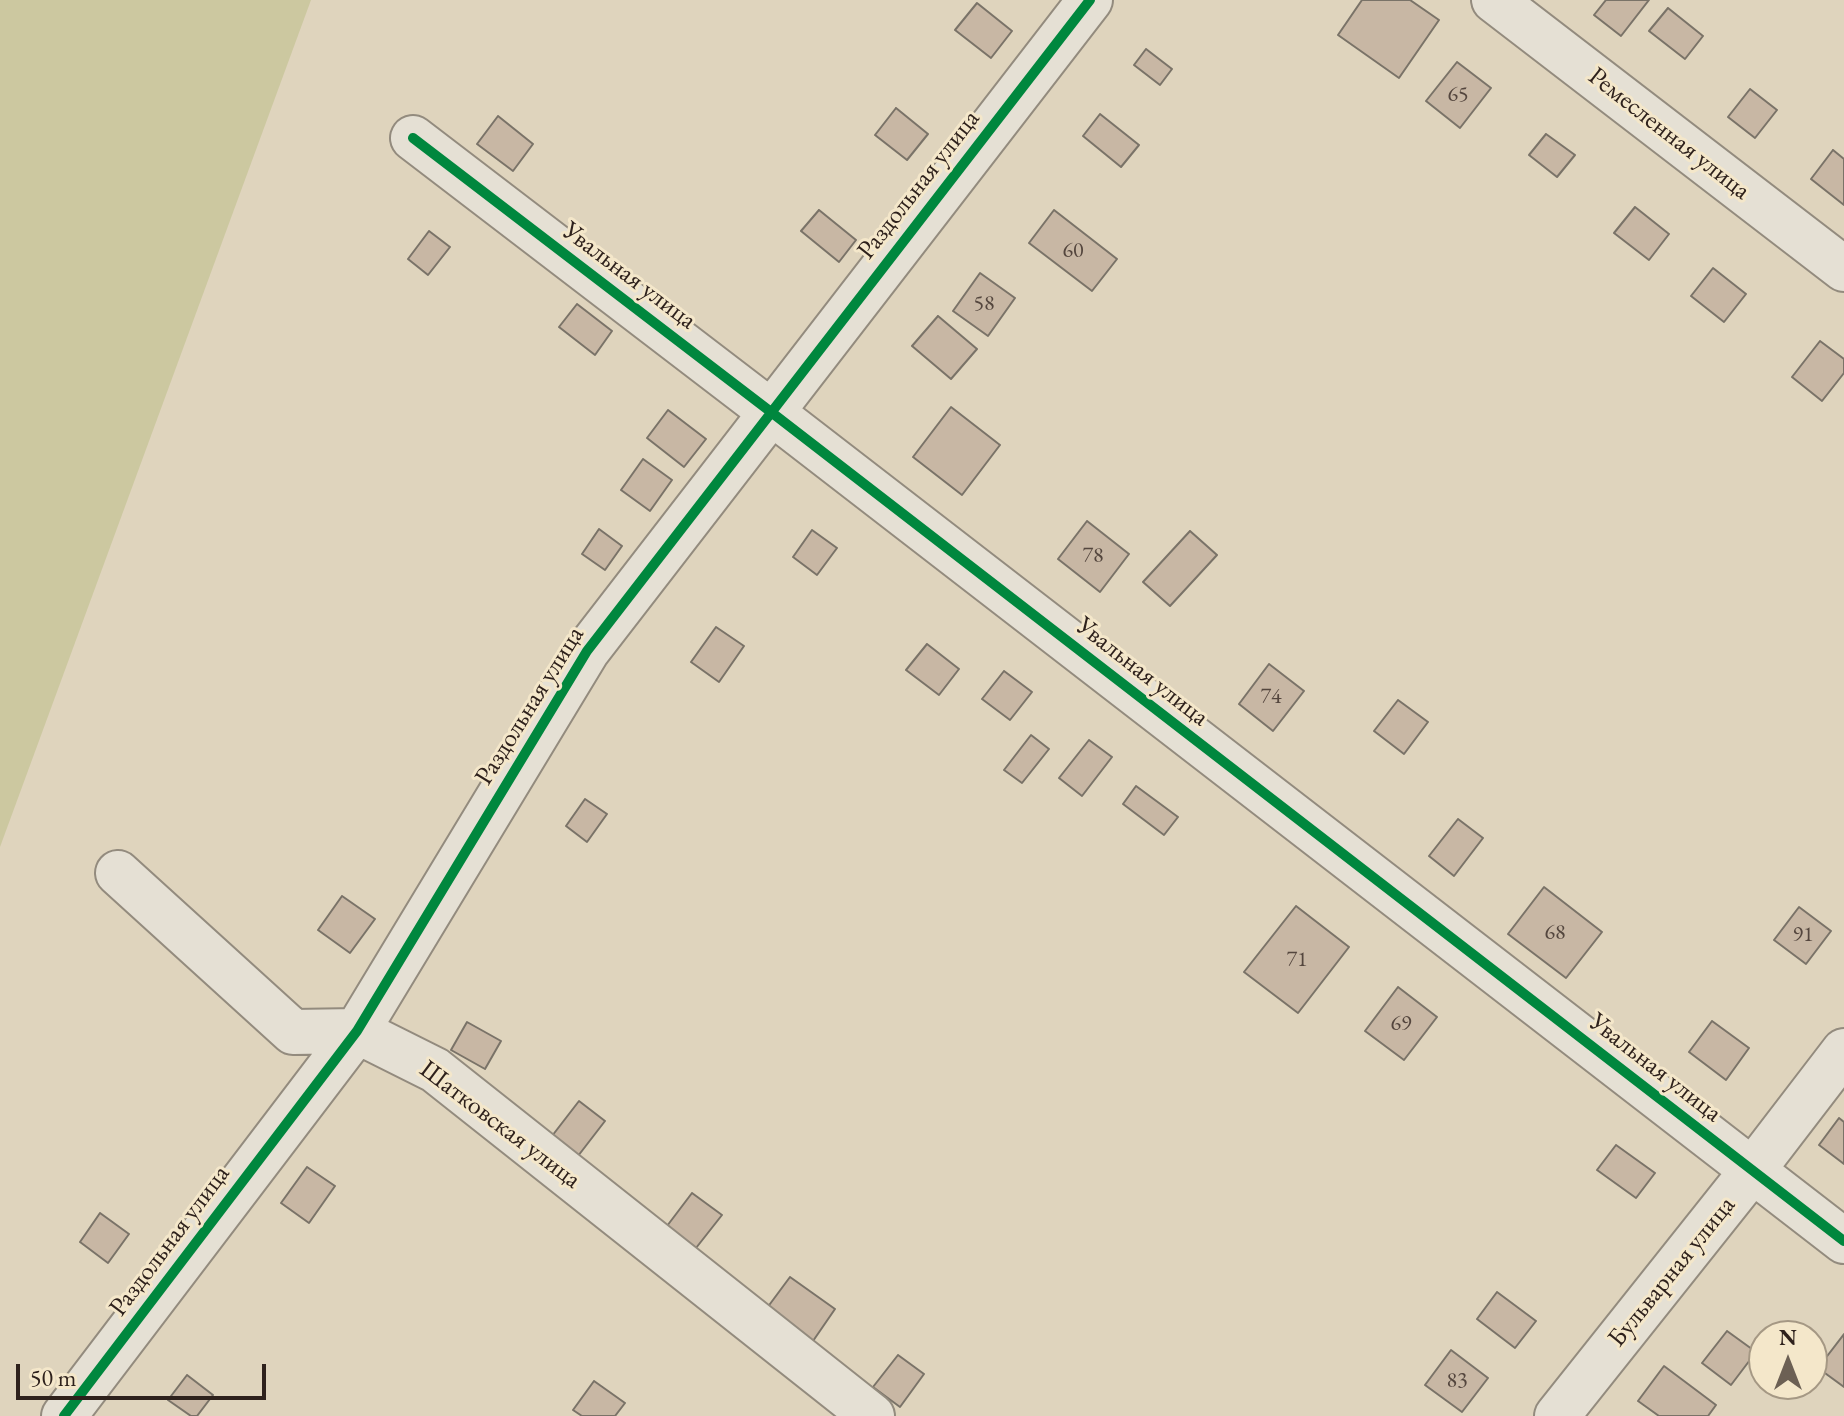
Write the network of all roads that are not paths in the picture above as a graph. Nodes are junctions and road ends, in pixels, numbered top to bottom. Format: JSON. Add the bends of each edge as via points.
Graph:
{"nodes":[{"id":1,"x":1090,"y":0,"type":"edge"},
{"id":2,"x":1494,"y":0,"type":"edge"},
{"id":3,"x":413,"y":138,"type":"dead end"},
{"id":4,"x":1844,"y":269,"type":"edge"},
{"id":5,"x":771,"y":412,"type":"junction"},
{"id":6,"x":118,"y":873,"type":"dead end"},
{"id":7,"x":357,"y":1031,"type":"junction"},
{"id":8,"x":1844,"y":1051,"type":"edge"},
{"id":9,"x":1752,"y":1171,"type":"junction"},
{"id":10,"x":1844,"y":1241,"type":"edge"},
{"id":11,"x":64,"y":1416,"type":"edge"},
{"id":12,"x":872,"y":1416,"type":"edge"},
{"id":13,"x":1557,"y":1416,"type":"edge"}],
"edges":[{"from":1,"to":5,"type":"street","name":"Раздольная улица"},
{"from":2,"to":4,"type":"street","name":"Ремесленная улица"},
{"from":3,"to":5,"type":"street","name":"Увальная улица"},
{"from":5,"to":7,"type":"street","name":"Раздольная улица","via":[[587,651]]},
{"from":5,"to":9,"type":"street","name":"Увальная улица"},
{"from":6,"to":7,"type":"street","name":"Шатковская улица","via":[[293,1032]]},
{"from":7,"to":11,"type":"street","name":"Раздольная улица"},
{"from":7,"to":12,"type":"street","name":"Шатковская улица","via":[[435,1070]]},
{"from":8,"to":9,"type":"street","name":"Бульварная улица"},
{"from":9,"to":10,"type":"street","name":"Увальная улица"},
{"from":9,"to":13,"type":"street","name":"Бульварная улица"}]}
